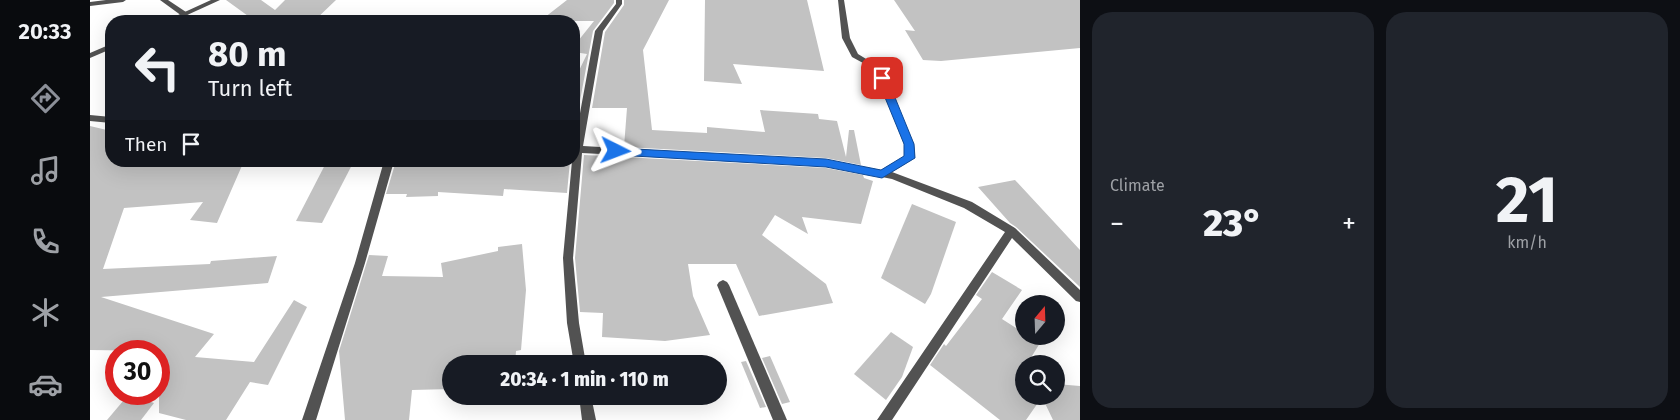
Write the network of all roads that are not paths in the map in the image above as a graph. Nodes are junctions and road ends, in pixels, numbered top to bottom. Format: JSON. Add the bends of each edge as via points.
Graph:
{"nodes":[{"id":1,"x":123,"y":0,"type":"edge"},
{"id":2,"x":164,"y":0,"type":"edge"},
{"id":3,"x":217,"y":0,"type":"edge"},
{"id":4,"x":619,"y":0,"type":"edge"},
{"id":5,"x":842,"y":0,"type":"edge"},
{"id":6,"x":90,"y":4,"type":"edge"},
{"id":7,"x":185,"y":14,"type":"joint"},
{"id":8,"x":105,"y":49,"type":"edge"},
{"id":9,"x":90,"y":56,"type":"edge"},
{"id":10,"x":90,"y":118,"type":"edge"},
{"id":11,"x":105,"y":119,"type":"edge"},
{"id":12,"x":580,"y":129,"type":"edge"},
{"id":13,"x":580,"y":149,"type":"edge"},
{"id":14,"x":387,"y":167,"type":"edge"},
{"id":15,"x":575,"y":167,"type":"edge"},
{"id":16,"x":882,"y":174,"type":"junction"},
{"id":17,"x":1011,"y":231,"type":"junction"},
{"id":18,"x":723,"y":285,"type":"dead end"},
{"id":19,"x":1080,"y":297,"type":"edge"},
{"id":20,"x":578,"y":355,"type":"edge"},
{"id":21,"x":586,"y":405,"type":"edge"},
{"id":22,"x":310,"y":420,"type":"edge"},
{"id":23,"x":589,"y":420,"type":"edge"},
{"id":24,"x":780,"y":420,"type":"edge"},
{"id":25,"x":884,"y":420,"type":"edge"}],
"edges":[{"from":1,"to":6,"type":"street"},
{"from":2,"to":7,"type":"street"},
{"from":3,"to":7,"type":"street"},
{"from":4,"to":12,"type":"street","via":[[600,31]]},
{"from":5,"to":16,"type":"street","via":[[846,38],[855,55],[877,68],[909,144],[910,158]]},
{"from":8,"to":9,"type":"street"},
{"from":10,"to":11,"type":"street"},
{"from":13,"to":16,"type":"street","via":[[826,163]]},
{"from":14,"to":22,"type":"street"},
{"from":15,"to":20,"type":"street","via":[[568,258]]},
{"from":16,"to":17,"type":"street","via":[[968,205]]},
{"from":17,"to":19,"type":"street"},
{"from":17,"to":25,"type":"street"},
{"from":18,"to":24,"type":"street"},
{"from":21,"to":23,"type":"street"}]}
